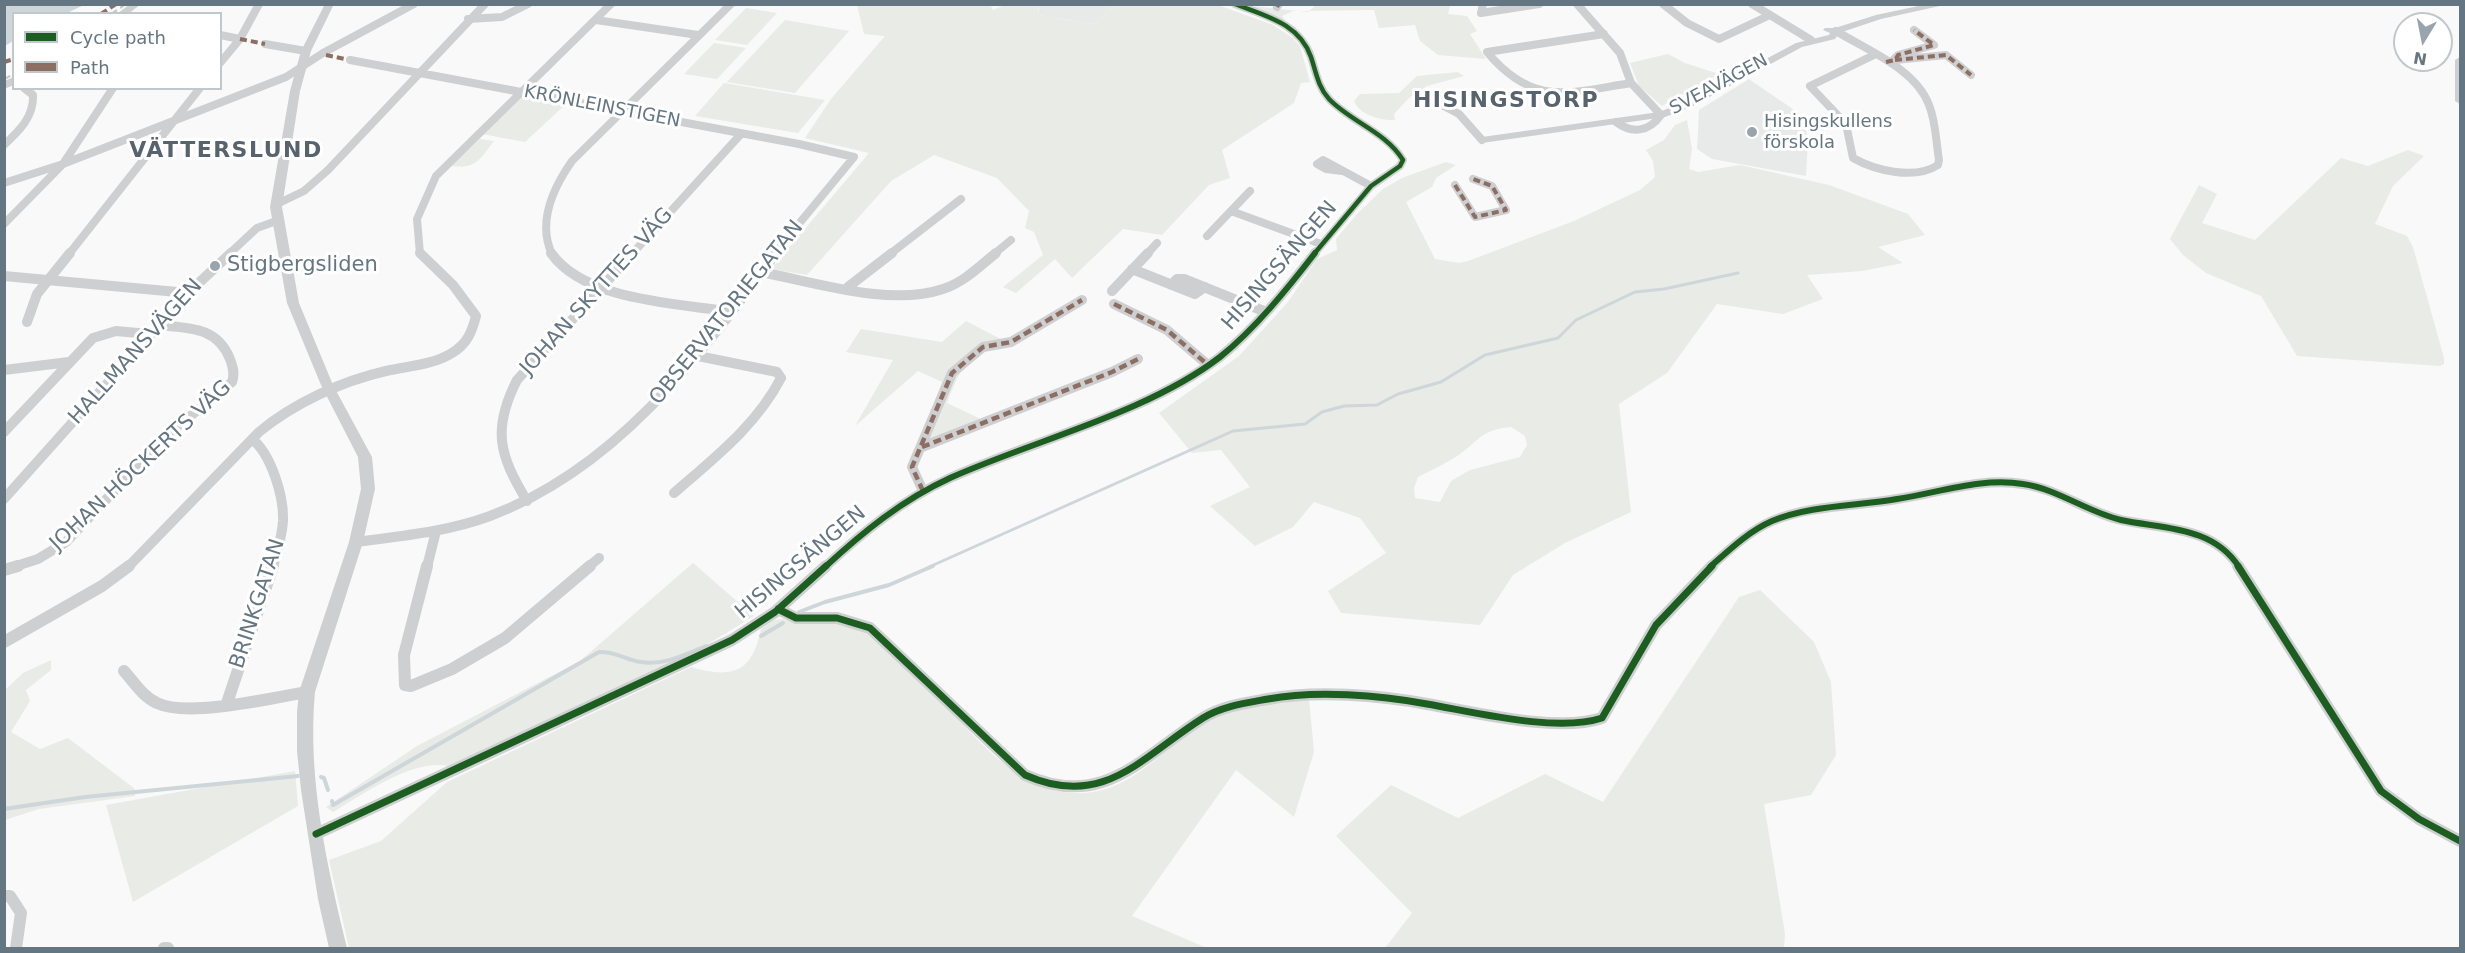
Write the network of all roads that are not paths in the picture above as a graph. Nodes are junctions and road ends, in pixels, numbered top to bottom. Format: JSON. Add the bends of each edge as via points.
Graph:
{"nodes":[{"id":1,"x":259,"y":4,"type":"edge"},
{"id":2,"x":330,"y":4,"type":"edge"},
{"id":3,"x":414,"y":4,"type":"edge"},
{"id":4,"x":485,"y":4,"type":"edge"},
{"id":5,"x":528,"y":4,"type":"edge"},
{"id":6,"x":611,"y":4,"type":"edge"},
{"id":7,"x":731,"y":4,"type":"edge"},
{"id":8,"x":1235,"y":4,"type":"edge"},
{"id":9,"x":1483,"y":4,"type":"edge"},
{"id":10,"x":1539,"y":4,"type":"edge"},
{"id":11,"x":1577,"y":4,"type":"edge"},
{"id":12,"x":1663,"y":4,"type":"edge"},
{"id":13,"x":1752,"y":4,"type":"edge"},
{"id":14,"x":1945,"y":4,"type":"edge"},
{"id":15,"x":1770,"y":15,"type":"junction"},
{"id":16,"x":468,"y":20,"type":"junction"},
{"id":17,"x":596,"y":20,"type":"junction"},
{"id":18,"x":1914,"y":30,"type":"dead end"},
{"id":19,"x":1836,"y":31,"type":"junction"},
{"id":20,"x":1604,"y":34,"type":"junction"},
{"id":21,"x":698,"y":35,"type":"junction"},
{"id":22,"x":222,"y":36,"type":"edge"},
{"id":23,"x":240,"y":39,"type":"junction"},
{"id":24,"x":1811,"y":40,"type":"junction"},
{"id":25,"x":265,"y":44,"type":"dead end"},
{"id":26,"x":1934,"y":45,"type":"junction"},
{"id":27,"x":306,"y":51,"type":"junction"},
{"id":28,"x":1874,"y":55,"type":"junction"},
{"id":29,"x":1946,"y":55,"type":"junction"},
{"id":30,"x":350,"y":60,"type":"dead end"},
{"id":31,"x":2460,"y":60,"type":"edge"},
{"id":32,"x":222,"y":61,"type":"edge"},
{"id":33,"x":1890,"y":61,"type":"junction"},
{"id":34,"x":302,"y":66,"type":"junction"},
{"id":35,"x":421,"y":73,"type":"junction"},
{"id":36,"x":1971,"y":75,"type":"dead end"},
{"id":37,"x":2460,"y":77,"type":"edge"},
{"id":38,"x":1631,"y":83,"type":"junction"},
{"id":39,"x":26,"y":90,"type":"edge"},
{"id":40,"x":112,"y":90,"type":"edge"},
{"id":41,"x":198,"y":90,"type":"edge"},
{"id":42,"x":520,"y":92,"type":"junction"},
{"id":43,"x":2460,"y":101,"type":"edge"},
{"id":44,"x":1442,"y":105,"type":"dead end"},
{"id":45,"x":620,"y":111,"type":"junction"},
{"id":46,"x":1661,"y":115,"type":"junction"},
{"id":47,"x":173,"y":121,"type":"junction"},
{"id":48,"x":741,"y":134,"type":"junction"},
{"id":49,"x":1482,"y":140,"type":"joint"},
{"id":50,"x":4,"y":145,"type":"edge"},
{"id":51,"x":853,"y":156,"type":"joint"},
{"id":52,"x":63,"y":164,"type":"junction"},
{"id":53,"x":1342,"y":171,"type":"dead end"},
{"id":54,"x":1473,"y":179,"type":"dead end"},
{"id":55,"x":4,"y":183,"type":"edge"},
{"id":56,"x":1455,"y":185,"type":"dead end"},
{"id":57,"x":1371,"y":186,"type":"junction"},
{"id":58,"x":1250,"y":191,"type":"dead end"},
{"id":59,"x":961,"y":199,"type":"dead end"},
{"id":60,"x":277,"y":204,"type":"junction"},
{"id":61,"x":1231,"y":211,"type":"junction"},
{"id":62,"x":279,"y":219,"type":"junction"},
{"id":63,"x":4,"y":224,"type":"edge"},
{"id":64,"x":1207,"y":236,"type":"dead end"},
{"id":65,"x":1011,"y":240,"type":"dead end"},
{"id":66,"x":1157,"y":243,"type":"dead end"},
{"id":67,"x":1321,"y":244,"type":"junction"},
{"id":68,"x":1132,"y":269,"type":"junction"},
{"id":69,"x":761,"y":272,"type":"junction"},
{"id":70,"x":4,"y":276,"type":"edge"},
{"id":71,"x":48,"y":280,"type":"junction"},
{"id":72,"x":600,"y":287,"type":"junction"},
{"id":73,"x":848,"y":287,"type":"junction"},
{"id":74,"x":1112,"y":291,"type":"dead end"},
{"id":75,"x":188,"y":293,"type":"junction"},
{"id":76,"x":1082,"y":300,"type":"dead end"},
{"id":77,"x":1114,"y":304,"type":"dead end"},
{"id":78,"x":731,"y":312,"type":"junction"},
{"id":79,"x":1266,"y":312,"type":"junction"},
{"id":80,"x":27,"y":322,"type":"dead end"},
{"id":81,"x":157,"y":325,"type":"junction"},
{"id":82,"x":149,"y":334,"type":"junction"},
{"id":83,"x":698,"y":356,"type":"junction"},
{"id":84,"x":1138,"y":358,"type":"dead end"},
{"id":85,"x":69,"y":362,"type":"junction"},
{"id":86,"x":1208,"y":364,"type":"junction"},
{"id":87,"x":4,"y":370,"type":"edge"},
{"id":88,"x":331,"y":393,"type":"junction"},
{"id":89,"x":4,"y":432,"type":"edge"},
{"id":90,"x":252,"y":439,"type":"junction"},
{"id":91,"x":922,"y":447,"type":"junction"},
{"id":92,"x":923,"y":491,"type":"junction"},
{"id":93,"x":674,"y":493,"type":"dead end"},
{"id":94,"x":4,"y":499,"type":"edge"},
{"id":95,"x":527,"y":501,"type":"junction"},
{"id":96,"x":436,"y":531,"type":"junction"},
{"id":97,"x":356,"y":542,"type":"junction"},
{"id":98,"x":599,"y":558,"type":"dead end"},
{"id":99,"x":4,"y":570,"type":"edge"},
{"id":100,"x":778,"y":609,"type":"junction"},
{"id":101,"x":4,"y":642,"type":"edge"},
{"id":102,"x":124,"y":671,"type":"dead end"},
{"id":103,"x":307,"y":692,"type":"junction"},
{"id":104,"x":226,"y":703,"type":"junction"},
{"id":105,"x":316,"y":834,"type":"junction"},
{"id":106,"x":2460,"y":841,"type":"edge"},
{"id":107,"x":4,"y":897,"type":"edge"},
{"id":108,"x":15,"y":948,"type":"edge"},
{"id":109,"x":338,"y":948,"type":"edge"}],
"edges":[{"from":1,"to":23,"type":"street"},
{"from":2,"to":27,"type":"street"},
{"from":3,"to":34,"type":"street"},
{"from":4,"to":16,"type":"street"},
{"from":5,"to":16,"type":"street","via":[[501,17]]},
{"from":6,"to":17,"type":"street"},
{"from":7,"to":21,"type":"street"},
{"from":8,"to":57,"type":"street","name":"HISINGSÄNGEN","via":[[1294,32],[1309,48],[1327,98],[1402,157],[1400,166]]},
{"from":9,"to":10,"type":"street","via":[[1481,13]]},
{"from":11,"to":20,"type":"street"},
{"from":12,"to":15,"type":"street","via":[[1686,23],[1719,39]]},
{"from":13,"to":15,"type":"street"},
{"from":14,"to":19,"type":"street","name":"SVEAVÄGEN","via":[[1879,17]]},
{"from":15,"to":24,"type":"street"},
{"from":16,"to":35,"type":"street"},
{"from":17,"to":21,"type":"street"},
{"from":17,"to":42,"type":"street"},
{"from":18,"to":26,"type":"street"},
{"from":19,"to":24,"type":"street","name":"SVEAVÄGEN","via":[[1832,37]]},
{"from":19,"to":28,"type":"street"},
{"from":20,"to":38,"type":"street","via":[[1623,57]]},
{"from":20,"to":38,"type":"street","via":[[1487,52],[1500,70],[1541,93]]},
{"from":21,"to":45,"type":"street"},
{"from":22,"to":23,"type":"street"},
{"from":23,"to":32,"type":"street"},
{"from":24,"to":46,"type":"street","name":"SVEAVÄGEN"},
{"from":25,"to":27,"type":"street"},
{"from":26,"to":29,"type":"street"},
{"from":26,"to":33,"type":"street"},
{"from":27,"to":34,"type":"street"},
{"from":28,"to":33,"type":"street"},
{"from":28,"to":33,"type":"street","via":[[1810,86],[1846,124],[1853,158],[1906,172],[1927,172],[1939,160],[1928,104]]},
{"from":29,"to":33,"type":"street"},
{"from":29,"to":36,"type":"street"},
{"from":30,"to":35,"type":"street","name":"KRÖNLEINSTIGEN"},
{"from":31,"to":37,"type":"street"},
{"from":34,"to":47,"type":"street","via":[[286,77]]},
{"from":34,"to":60,"type":"street","via":[[288,119]]},
{"from":35,"to":42,"type":"street","name":"KRÖNLEINSTIGEN"},
{"from":35,"to":60,"type":"street","via":[[332,166],[297,196]]},
{"from":37,"to":43,"type":"street"},
{"from":38,"to":46,"type":"street"},
{"from":39,"to":50,"type":"street","via":[[33,96],[33,109]]},
{"from":40,"to":52,"type":"street"},
{"from":41,"to":47,"type":"street"},
{"from":42,"to":45,"type":"street","name":"KRÖNLEINSTIGEN"},
{"from":42,"to":88,"type":"street","via":[[436,176],[417,219],[420,255],[453,285],[476,316],[470,337],[438,361],[371,375]]},
{"from":44,"to":49,"type":"street","via":[[1459,114]]},
{"from":45,"to":48,"type":"street","name":"KRÖNLEINSTIGEN"},
{"from":45,"to":72,"type":"street","via":[[565,170],[552,192],[546,214],[548,242],[559,263],[572,275]]},
{"from":46,"to":49,"type":"street","name":"SVEAVÄGEN"},
{"from":47,"to":52,"type":"street"},
{"from":47,"to":71,"type":"street"},
{"from":48,"to":51,"type":"street","name":"KRÖNLEINSTIGEN"},
{"from":48,"to":72,"type":"street","name":"JOHAN SKYTTES VÄG"},
{"from":51,"to":69,"type":"street","name":"OBSERVATORIEGATAN"},
{"from":52,"to":55,"type":"street"},
{"from":52,"to":63,"type":"street"},
{"from":53,"to":57,"type":"street"},
{"from":54,"to":56,"type":"street","via":[[1492,186],[1506,210],[1475,217]]},
{"from":57,"to":67,"type":"street","name":"HISINGSÄNGEN"},
{"from":58,"to":61,"type":"street"},
{"from":59,"to":73,"type":"street"},
{"from":60,"to":62,"type":"street"},
{"from":61,"to":64,"type":"street"},
{"from":61,"to":67,"type":"street","name":"HISINGSÄNGEN"},
{"from":62,"to":75,"type":"street","name":"HALLMANSVÄGEN","via":[[257,228]]},
{"from":62,"to":88,"type":"street","via":[[293,303]]},
{"from":65,"to":73,"type":"street","via":[[956,283],[930,293],[896,295]]},
{"from":66,"to":68,"type":"street"},
{"from":67,"to":79,"type":"street","name":"HISINGSÄNGEN"},
{"from":68,"to":74,"type":"street"},
{"from":68,"to":79,"type":"street","name":"HISINGSÄNGEN","via":[[1195,294],[1205,287]]},
{"from":69,"to":73,"type":"street"},
{"from":69,"to":78,"type":"street","name":"OBSERVATORIEGATAN"},
{"from":70,"to":71,"type":"street"},
{"from":71,"to":75,"type":"street"},
{"from":71,"to":80,"type":"street","via":[[37,294]]},
{"from":72,"to":78,"type":"street"},
{"from":72,"to":95,"type":"street","name":"JOHAN SKYTTES VÄG","via":[[525,368],[506,402],[500,428],[501,450]]},
{"from":75,"to":81,"type":"street","name":"HALLMANSVÄGEN"},
{"from":76,"to":91,"type":"street","via":[[1011,342],[983,347],[952,373]]},
{"from":77,"to":86,"type":"street","via":[[1167,330]]},
{"from":78,"to":83,"type":"street","name":"OBSERVATORIEGATAN"},
{"from":79,"to":86,"type":"street","name":"HISINGSÄNGEN","via":[[1234,345]]},
{"from":81,"to":82,"type":"street","name":"HALLMANSVÄGEN"},
{"from":81,"to":99,"type":"street","name":"JOHAN HÖCKERTS VÄG","via":[[217,335],[227,350],[232,382],[172,431],[66,542],[38,559]]},
{"from":82,"to":85,"type":"street","via":[[100,334]]},
{"from":82,"to":94,"type":"street","name":"HALLMANSVÄGEN"},
{"from":83,"to":93,"type":"street","via":[[777,372],[781,378],[740,433]]},
{"from":83,"to":95,"type":"street","name":"OBSERVATORIEGATAN","via":[[656,404],[616,441],[561,482]]},
{"from":84,"to":91,"type":"street","via":[[1112,372]]},
{"from":85,"to":87,"type":"street"},
{"from":85,"to":89,"type":"street"},
{"from":86,"to":92,"type":"street","name":"HISINGSÄNGEN","via":[[1144,400]]},
{"from":88,"to":90,"type":"street","via":[[279,416]]},
{"from":88,"to":97,"type":"street","via":[[365,457],[368,474],[366,504]]},
{"from":90,"to":101,"type":"street","via":[[125,570]]},
{"from":90,"to":104,"type":"street","name":"BRINKGATAN","via":[[261,447],[276,484],[283,518],[267,588]]},
{"from":91,"to":92,"type":"street","via":[[912,467]]},
{"from":92,"to":100,"type":"street","name":"HISINGSÄNGEN","via":[[872,525]]},
{"from":95,"to":96,"type":"street","name":"OBSERVATORIEGATAN"},
{"from":96,"to":97,"type":"street","name":"OBSERVATORIEGATAN"},
{"from":96,"to":98,"type":"street","via":[[404,648],[405,685],[452,669],[505,638]]},
{"from":97,"to":103,"type":"street"},
{"from":100,"to":105,"type":"street","name":"HISINGSÄNGEN","via":[[732,640]]},
{"from":100,"to":106,"type":"street","via":[[796,618],[837,618],[870,628],[1025,775],[1048,785],[1081,788],[1110,782],[1205,717],[1234,705],[1272,698],[1345,695],[1541,722],[1590,722],[1602,718],[1610,708],[1667,613],[1759,526],[1844,508],[2019,483],[2047,489],[2106,516],[2199,534],[2221,544],[2381,791],[2400,808]]},
{"from":102,"to":104,"type":"street","via":[[152,699],[169,707]]},
{"from":103,"to":104,"type":"street"},
{"from":103,"to":105,"type":"street","via":[[305,758]]},
{"from":105,"to":109,"type":"street","via":[[330,925]]},
{"from":107,"to":108,"type":"street","via":[[10,896],[21,913]]}]}
